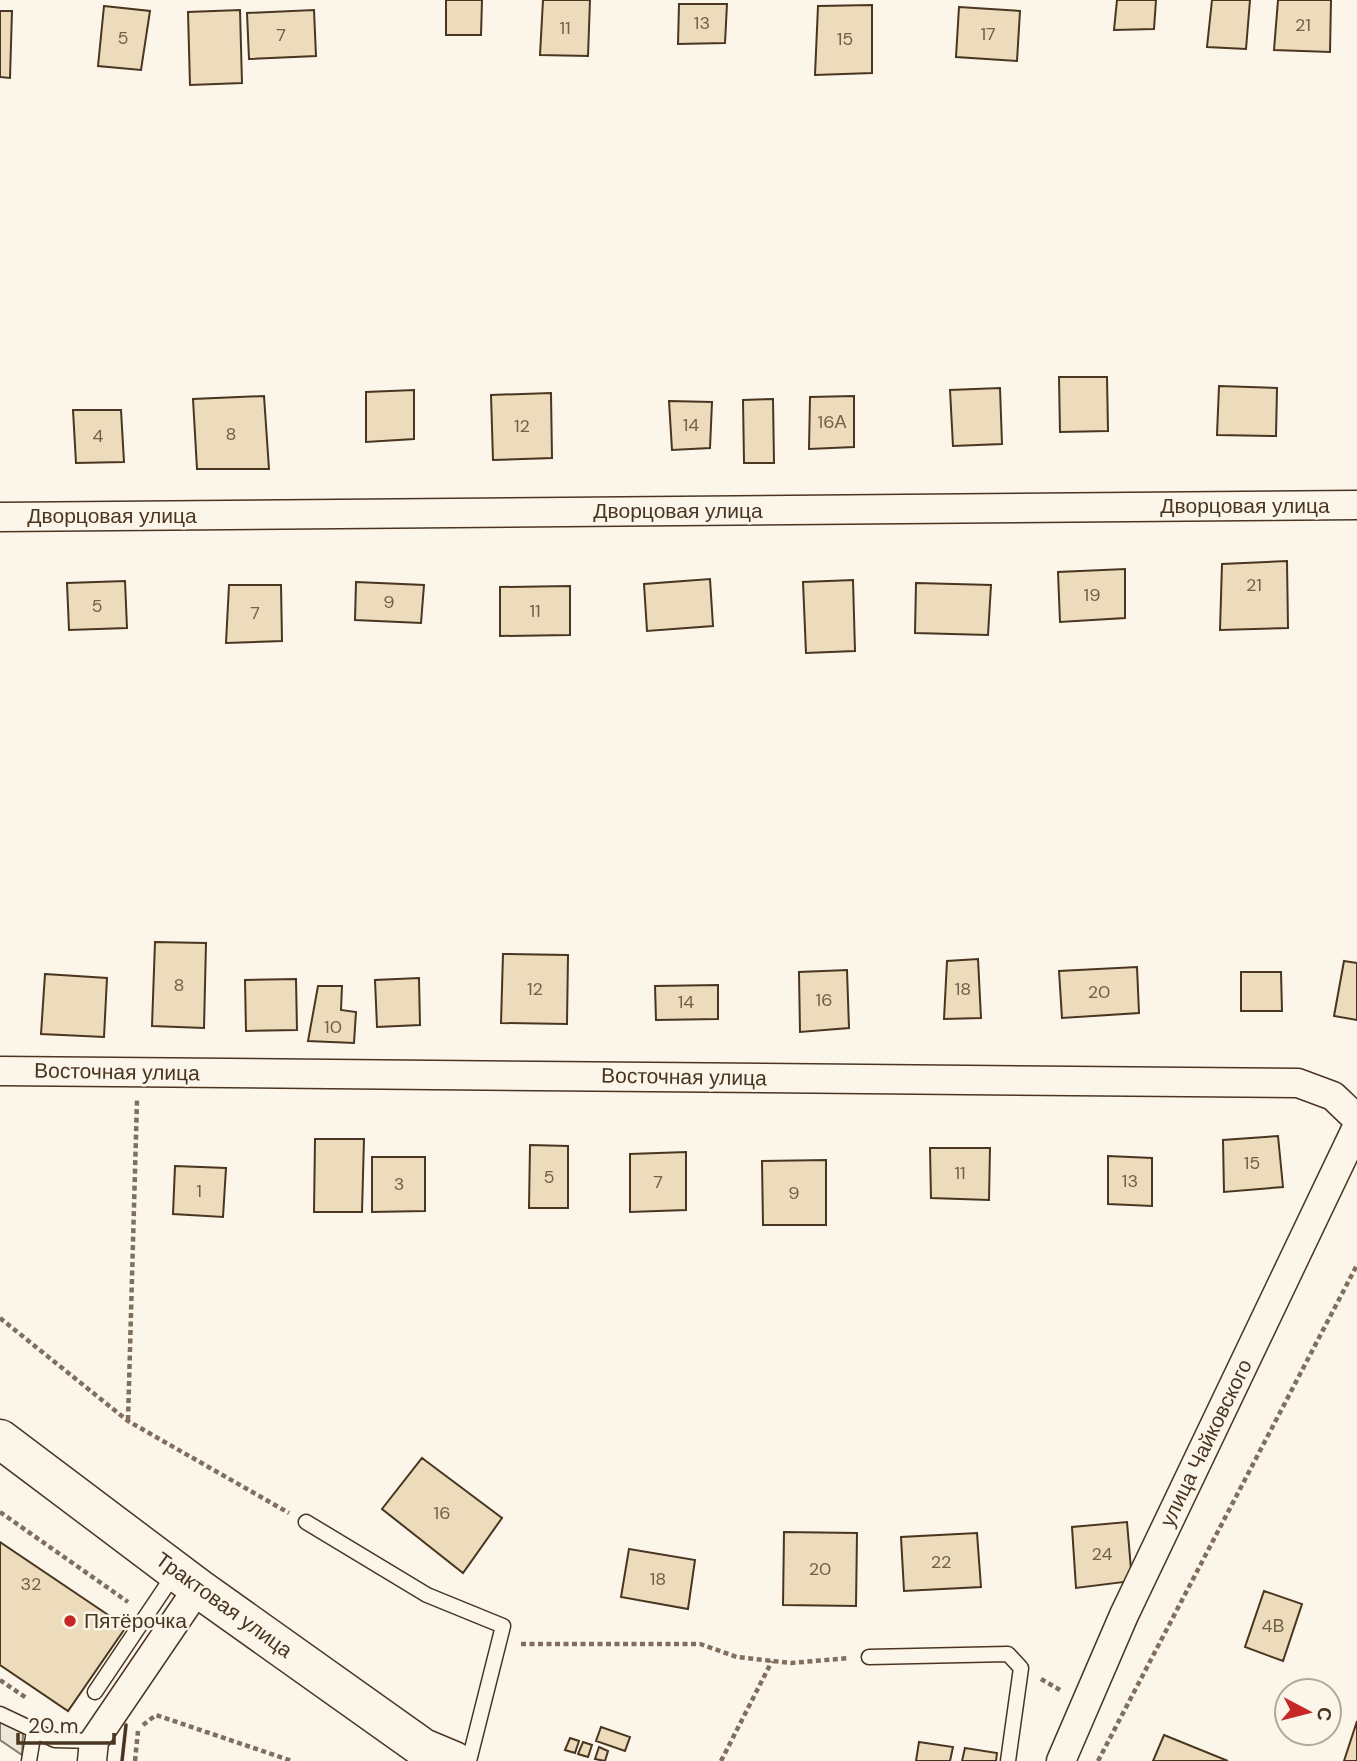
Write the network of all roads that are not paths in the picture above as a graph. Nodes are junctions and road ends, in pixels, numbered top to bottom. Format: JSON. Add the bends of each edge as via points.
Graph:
{"nodes":[{"id":1,"x":1357,"y":505,"type":"edge"},
{"id":2,"x":0,"y":517,"type":"edge"},
{"id":3,"x":0,"y":1071,"type":"edge"},
{"id":4,"x":1357,"y":1119,"type":"edge"},
{"id":5,"x":1357,"y":1127,"type":"edge"},
{"id":6,"x":0,"y":1439,"type":"edge"},
{"id":7,"x":306,"y":1522,"type":"road end"},
{"id":8,"x":187,"y":1580,"type":"junction"},
{"id":9,"x":869,"y":1657,"type":"road end"},
{"id":10,"x":95,"y":1692,"type":"dead end"},
{"id":11,"x":0,"y":1714,"type":"edge"},
{"id":12,"x":34,"y":1731,"type":"junction"},
{"id":13,"x":93,"y":1751,"type":"edge"},
{"id":14,"x":29,"y":1761,"type":"edge"},
{"id":15,"x":454,"y":1761,"type":"edge"},
{"id":16,"x":469,"y":1761,"type":"edge"},
{"id":17,"x":1008,"y":1761,"type":"edge"},
{"id":18,"x":1061,"y":1761,"type":"edge"}],
"edges":[{"from":1,"to":2,"type":"street","name":"Дворцовая улица"},
{"from":3,"to":4,"type":"street","name":"Восточная улица","via":[[1298,1083],[1333,1096]]},
{"from":5,"to":18,"type":"street","name":"улица Чайковского","via":[[1124,1615]]},
{"from":6,"to":8,"type":"street","name":"Трактовая улица"},
{"from":7,"to":16,"type":"lane","via":[[427,1595],[503,1626]]},
{"from":8,"to":10,"type":"lane","via":[[146,1615]]},
{"from":8,"to":13,"type":"street"},
{"from":8,"to":15,"type":"street","name":"Трактовая улица","via":[[423,1748]]},
{"from":9,"to":17,"type":"lane","via":[[1008,1654],[1021,1668]]},
{"from":11,"to":12,"type":"lane"},
{"from":12,"to":13,"type":"lane"},
{"from":12,"to":14,"type":"lane"}]}
